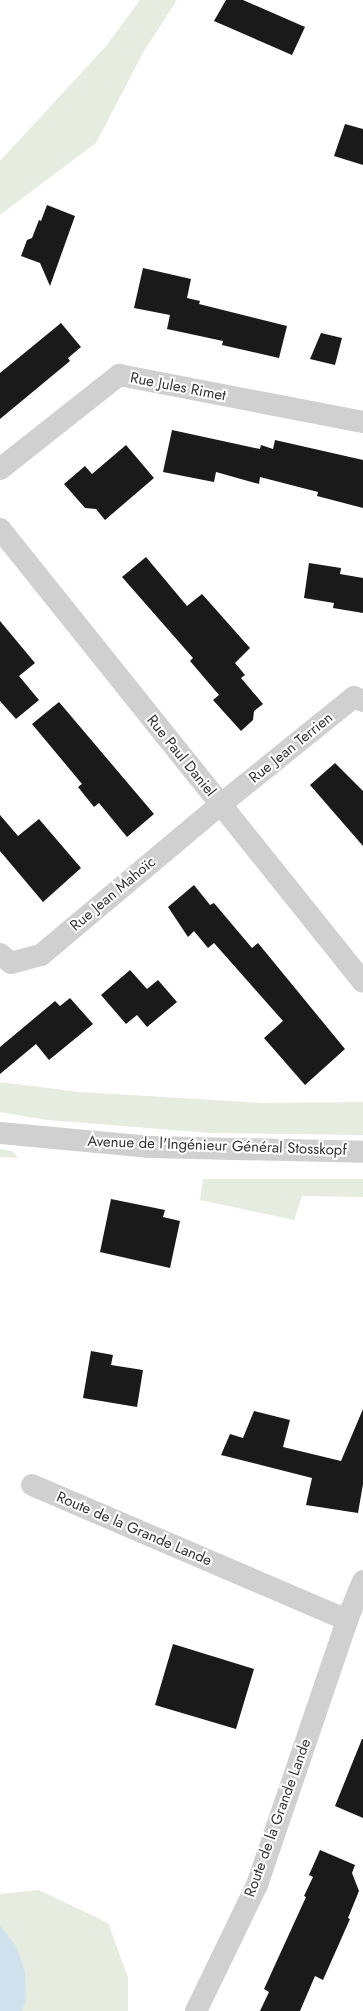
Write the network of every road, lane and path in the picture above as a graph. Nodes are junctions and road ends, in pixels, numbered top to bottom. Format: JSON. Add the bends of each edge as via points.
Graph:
{"nodes":[{"id":1,"x":363,"y":422,"type":"edge"},
{"id":2,"x":0,"y":469,"type":"edge"},
{"id":3,"x":0,"y":529,"type":"edge"},
{"id":4,"x":363,"y":701,"type":"edge"},
{"id":5,"x":220,"y":805,"type":"junction"},
{"id":6,"x":0,"y":954,"type":"edge"},
{"id":7,"x":363,"y":982,"type":"edge"},
{"id":8,"x":0,"y":1133,"type":"edge"},
{"id":9,"x":363,"y":1152,"type":"edge"},
{"id":10,"x":32,"y":1485,"type":"dead end"},
{"id":11,"x":363,"y":1581,"type":"edge"},
{"id":12,"x":347,"y":1620,"type":"junction"},
{"id":13,"x":196,"y":2011,"type":"edge"}],
"edges":[{"from":1,"to":2,"type":"street","name":"Rue Jules Rimet","via":[[119,375]]},
{"from":3,"to":5,"type":"street","name":"Rue Paul Daniel"},
{"from":4,"to":5,"type":"street","name":"Rue Jean Terrien","via":[[354,697]]},
{"from":5,"to":6,"type":"street","name":"Rue Jean Mahoïc","via":[[42,955],[11,963]]},
{"from":5,"to":7,"type":"street","name":"Rue Paul Daniel"},
{"from":8,"to":9,"type":"street","name":"Avenue de l'Ingénieur Général Stosskopf","via":[[150,1147]]},
{"from":10,"to":12,"type":"street","name":"Route de la Grande Lande"},
{"from":11,"to":12,"type":"street","name":"Route de la Grande Lande"},
{"from":12,"to":13,"type":"street","name":"Route de la Grande Lande","via":[[257,1885]]}]}
